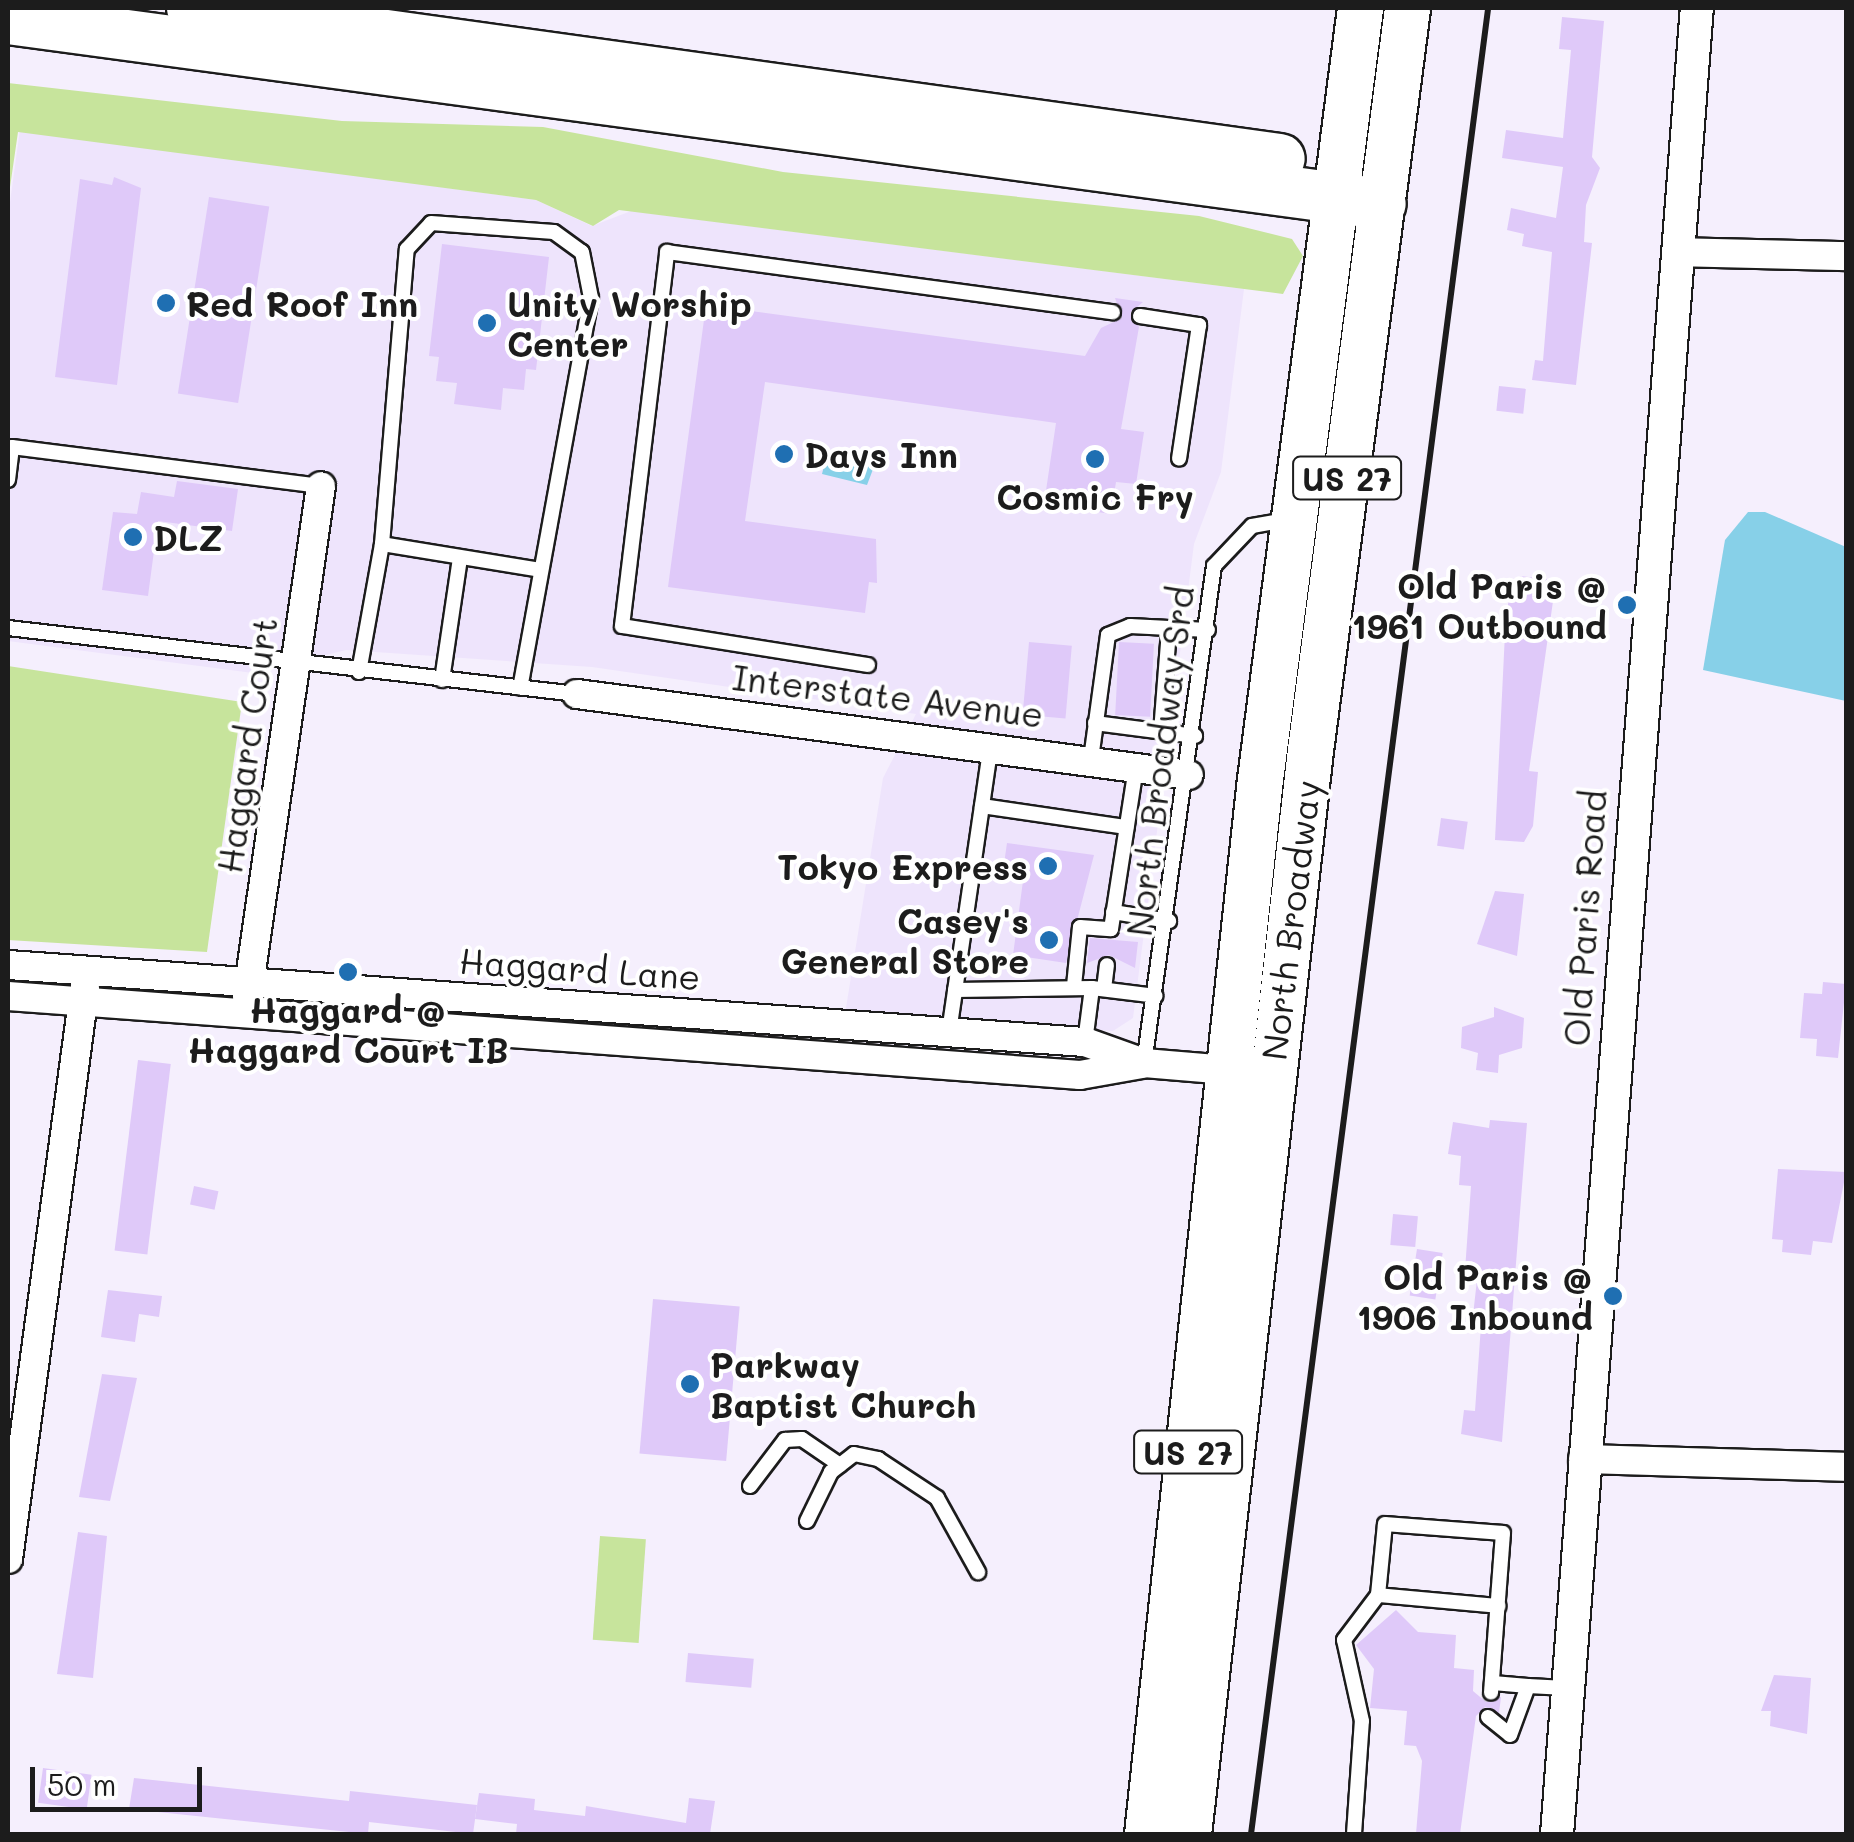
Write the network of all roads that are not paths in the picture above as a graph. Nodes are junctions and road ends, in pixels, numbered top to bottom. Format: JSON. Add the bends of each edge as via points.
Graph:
{"nodes":[{"id":1,"x":192,"y":8,"type":"edge"},
{"id":2,"x":1360,"y":8,"type":"edge"},
{"id":3,"x":1406,"y":8,"type":"edge"},
{"id":4,"x":1697,"y":8,"type":"edge"},
{"id":5,"x":8,"y":19,"type":"edge"},
{"id":6,"x":1360,"y":186,"type":"junction"},
{"id":7,"x":1677,"y":252,"type":"junction"},
{"id":8,"x":1846,"y":256,"type":"edge"},
{"id":9,"x":1113,"y":312,"type":"dead end"},
{"id":10,"x":1140,"y":316,"type":"dead end"},
{"id":11,"x":1179,"y":459,"type":"dead end"},
{"id":12,"x":8,"y":480,"type":"edge"},
{"id":13,"x":322,"y":486,"type":"joint"},
{"id":14,"x":1296,"y":522,"type":"junction"},
{"id":15,"x":382,"y":544,"type":"junction"},
{"id":16,"x":460,"y":558,"type":"junction"},
{"id":17,"x":541,"y":570,"type":"junction"},
{"id":18,"x":8,"y":628,"type":"edge"},
{"id":19,"x":1169,"y":630,"type":"junction"},
{"id":20,"x":1208,"y":630,"type":"junction"},
{"id":21,"x":295,"y":666,"type":"junction"},
{"id":22,"x":868,"y":666,"type":"dead end"},
{"id":23,"x":359,"y":672,"type":"junction"},
{"id":24,"x":442,"y":680,"type":"junction"},
{"id":25,"x":520,"y":688,"type":"junction"},
{"id":26,"x":576,"y":694,"type":"joint"},
{"id":27,"x":1095,"y":723,"type":"junction"},
{"id":28,"x":1162,"y":732,"type":"junction"},
{"id":29,"x":1195,"y":736,"type":"junction"},
{"id":30,"x":992,"y":744,"type":"junction"},
{"id":31,"x":1091,"y":759,"type":"junction"},
{"id":32,"x":1136,"y":766,"type":"junction"},
{"id":33,"x":1189,"y":774,"type":"junction"},
{"id":34,"x":982,"y":806,"type":"junction"},
{"id":35,"x":1126,"y":828,"type":"junction"},
{"id":36,"x":1114,"y":912,"type":"junction"},
{"id":37,"x":1170,"y":920,"type":"junction"},
{"id":38,"x":8,"y":964,"type":"edge"},
{"id":39,"x":1107,"y":965,"type":"dead end"},
{"id":40,"x":85,"y":970,"type":"junction"},
{"id":41,"x":249,"y":982,"type":"junction"},
{"id":42,"x":1074,"y":986,"type":"junction"},
{"id":43,"x":1098,"y":988,"type":"junction"},
{"id":44,"x":955,"y":990,"type":"junction"},
{"id":45,"x":8,"y":996,"type":"edge"},
{"id":46,"x":1156,"y":996,"type":"junction"},
{"id":47,"x":466,"y":998,"type":"junction"},
{"id":48,"x":85,"y":1002,"type":"junction"},
{"id":49,"x":611,"y":1008,"type":"junction"},
{"id":50,"x":245,"y":1014,"type":"junction"},
{"id":51,"x":813,"y":1022,"type":"junction"},
{"id":52,"x":464,"y":1029,"type":"junction"},
{"id":53,"x":949,"y":1032,"type":"junction"},
{"id":54,"x":979,"y":1034,"type":"junction"},
{"id":55,"x":609,"y":1039,"type":"junction"},
{"id":56,"x":1085,"y":1042,"type":"junction"},
{"id":57,"x":811,"y":1052,"type":"junction"},
{"id":58,"x":1144,"y":1063,"type":"junction"},
{"id":59,"x":976,"y":1064,"type":"junction"},
{"id":60,"x":1250,"y":1073,"type":"junction"},
{"id":61,"x":1583,"y":1459,"type":"junction"},
{"id":62,"x":840,"y":1465,"type":"junction"},
{"id":63,"x":1846,"y":1467,"type":"edge"},
{"id":64,"x":750,"y":1486,"type":"dead end"},
{"id":65,"x":807,"y":1521,"type":"dead end"},
{"id":66,"x":8,"y":1559,"type":"edge"},
{"id":67,"x":978,"y":1572,"type":"dead end"},
{"id":68,"x":1378,"y":1595,"type":"junction"},
{"id":69,"x":1498,"y":1606,"type":"junction"},
{"id":70,"x":1185,"y":1669,"type":"junction"},
{"id":71,"x":1528,"y":1686,"type":"junction"},
{"id":72,"x":1568,"y":1688,"type":"junction"},
{"id":73,"x":1488,"y":1717,"type":"dead end"},
{"id":74,"x":1147,"y":1834,"type":"edge"},
{"id":75,"x":1188,"y":1834,"type":"edge"},
{"id":76,"x":1354,"y":1834,"type":"edge"},
{"id":77,"x":1557,"y":1834,"type":"edge"}],
"edges":[{"from":1,"to":6,"type":"highway"},
{"from":2,"to":6,"type":"highway","name":"North Broadway","number":"US 27"},
{"from":3,"to":6,"type":"highway","name":"North Broadway","number":"US 27"},
{"from":4,"to":7,"type":"street","name":"Old Paris Road"},
{"from":5,"to":6,"type":"highway"},
{"from":6,"to":14,"type":"highway","name":"North Broadway","number":"US 27"},
{"from":6,"to":60,"type":"highway","name":"North Broadway","number":"US 27"},
{"from":7,"to":8,"type":"street"},
{"from":7,"to":61,"type":"street","name":"Old Paris Road"},
{"from":9,"to":22,"type":"lane","via":[[666,252],[622,626]]},
{"from":10,"to":11,"type":"lane","via":[[1198,325]]},
{"from":12,"to":13,"type":"lane","via":[[12,447]]},
{"from":13,"to":21,"type":"street","name":"Haggard Court"},
{"from":14,"to":20,"type":"lane","name":"North Broadway Srd","via":[[1252,526],[1222,552]]},
{"from":14,"to":60,"type":"highway","name":"North Broadway","number":"US 27"},
{"from":15,"to":16,"type":"lane"},
{"from":15,"to":17,"type":"lane","via":[[407,250],[431,223],[554,232],[582,252],[591,298]]},
{"from":15,"to":23,"type":"lane"},
{"from":16,"to":17,"type":"lane"},
{"from":16,"to":24,"type":"lane"},
{"from":17,"to":25,"type":"lane"},
{"from":18,"to":21,"type":"lane"},
{"from":19,"to":20,"type":"lane"},
{"from":19,"to":27,"type":"lane","via":[[1130,626],[1108,636]]},
{"from":19,"to":28,"type":"lane"},
{"from":20,"to":29,"type":"lane","name":"North Broadway Srd"},
{"from":21,"to":23,"type":"lane"},
{"from":21,"to":41,"type":"street","name":"Haggard Court"},
{"from":23,"to":24,"type":"lane"},
{"from":24,"to":25,"type":"lane"},
{"from":25,"to":26,"type":"lane"},
{"from":26,"to":30,"type":"street","name":"Interstate Avenue"},
{"from":27,"to":28,"type":"lane"},
{"from":27,"to":31,"type":"lane"},
{"from":28,"to":29,"type":"lane"},
{"from":29,"to":33,"type":"lane","name":"North Broadway Srd"},
{"from":30,"to":31,"type":"street","name":"Interstate Avenue"},
{"from":30,"to":34,"type":"lane"},
{"from":31,"to":32,"type":"street","name":"Interstate Avenue"},
{"from":32,"to":33,"type":"street","name":"Interstate Avenue"},
{"from":32,"to":35,"type":"lane"},
{"from":33,"to":37,"type":"lane","name":"North Broadway Srd"},
{"from":34,"to":35,"type":"lane"},
{"from":34,"to":44,"type":"lane"},
{"from":35,"to":36,"type":"lane"},
{"from":36,"to":37,"type":"lane"},
{"from":36,"to":42,"type":"lane","via":[[1110,934],[1080,926]]},
{"from":37,"to":46,"type":"lane","name":"North Broadway Srd"},
{"from":38,"to":40,"type":"street","name":"Haggard Lane"},
{"from":39,"to":43,"type":"lane"},
{"from":40,"to":41,"type":"street","name":"Haggard Lane"},
{"from":40,"to":48,"type":"street"},
{"from":41,"to":47,"type":"street","name":"Haggard Lane"},
{"from":41,"to":50,"type":"street","name":"Haggard Court"},
{"from":42,"to":43,"type":"lane"},
{"from":42,"to":44,"type":"lane"},
{"from":43,"to":46,"type":"lane"},
{"from":43,"to":56,"type":"lane"},
{"from":44,"to":53,"type":"lane"},
{"from":45,"to":48,"type":"street","name":"Haggard Lane"},
{"from":46,"to":58,"type":"lane","name":"North Broadway Srd"},
{"from":47,"to":49,"type":"street","name":"Haggard Lane"},
{"from":47,"to":52,"type":"lane"},
{"from":48,"to":50,"type":"street","name":"Haggard Lane"},
{"from":48,"to":66,"type":"street"},
{"from":49,"to":51,"type":"street","name":"Haggard Lane"},
{"from":49,"to":55,"type":"lane"},
{"from":50,"to":52,"type":"street","name":"Haggard Lane"},
{"from":51,"to":53,"type":"street","name":"Haggard Lane"},
{"from":51,"to":57,"type":"lane"},
{"from":52,"to":55,"type":"street","name":"Haggard Lane"},
{"from":53,"to":54,"type":"street","name":"Haggard Lane"},
{"from":54,"to":56,"type":"street","name":"Haggard Lane"},
{"from":54,"to":59,"type":"lane"},
{"from":55,"to":57,"type":"street","name":"Haggard Lane"},
{"from":56,"to":58,"type":"street","name":"Haggard Lane"},
{"from":57,"to":59,"type":"street","name":"Haggard Lane"},
{"from":58,"to":59,"type":"street","name":"Haggard Lane","via":[[1080,1076]]},
{"from":58,"to":60,"type":"street","name":"Haggard Lane"},
{"from":60,"to":70,"type":"highway","name":"North Broadway","number":"US 27"},
{"from":61,"to":63,"type":"street"},
{"from":61,"to":72,"type":"street","name":"Old Paris Road"},
{"from":62,"to":64,"type":"lane","via":[[802,1439],[785,1440]]},
{"from":62,"to":65,"type":"lane"},
{"from":62,"to":67,"type":"lane","via":[[854,1454],[914,1478],[937,1498]]},
{"from":68,"to":69,"type":"lane"},
{"from":68,"to":69,"type":"lane","via":[[1385,1524],[1503,1533]]},
{"from":68,"to":76,"type":"lane","via":[[1344,1640],[1362,1720]]},
{"from":69,"to":71,"type":"lane","via":[[1492,1688]]},
{"from":70,"to":74,"type":"highway","name":"North Broadway","number":"US 27"},
{"from":70,"to":75,"type":"highway","name":"North Broadway","number":"US 27"},
{"from":71,"to":72,"type":"lane"},
{"from":71,"to":73,"type":"lane","via":[[1510,1735]]},
{"from":72,"to":77,"type":"street","name":"Old Paris Road"}]}
